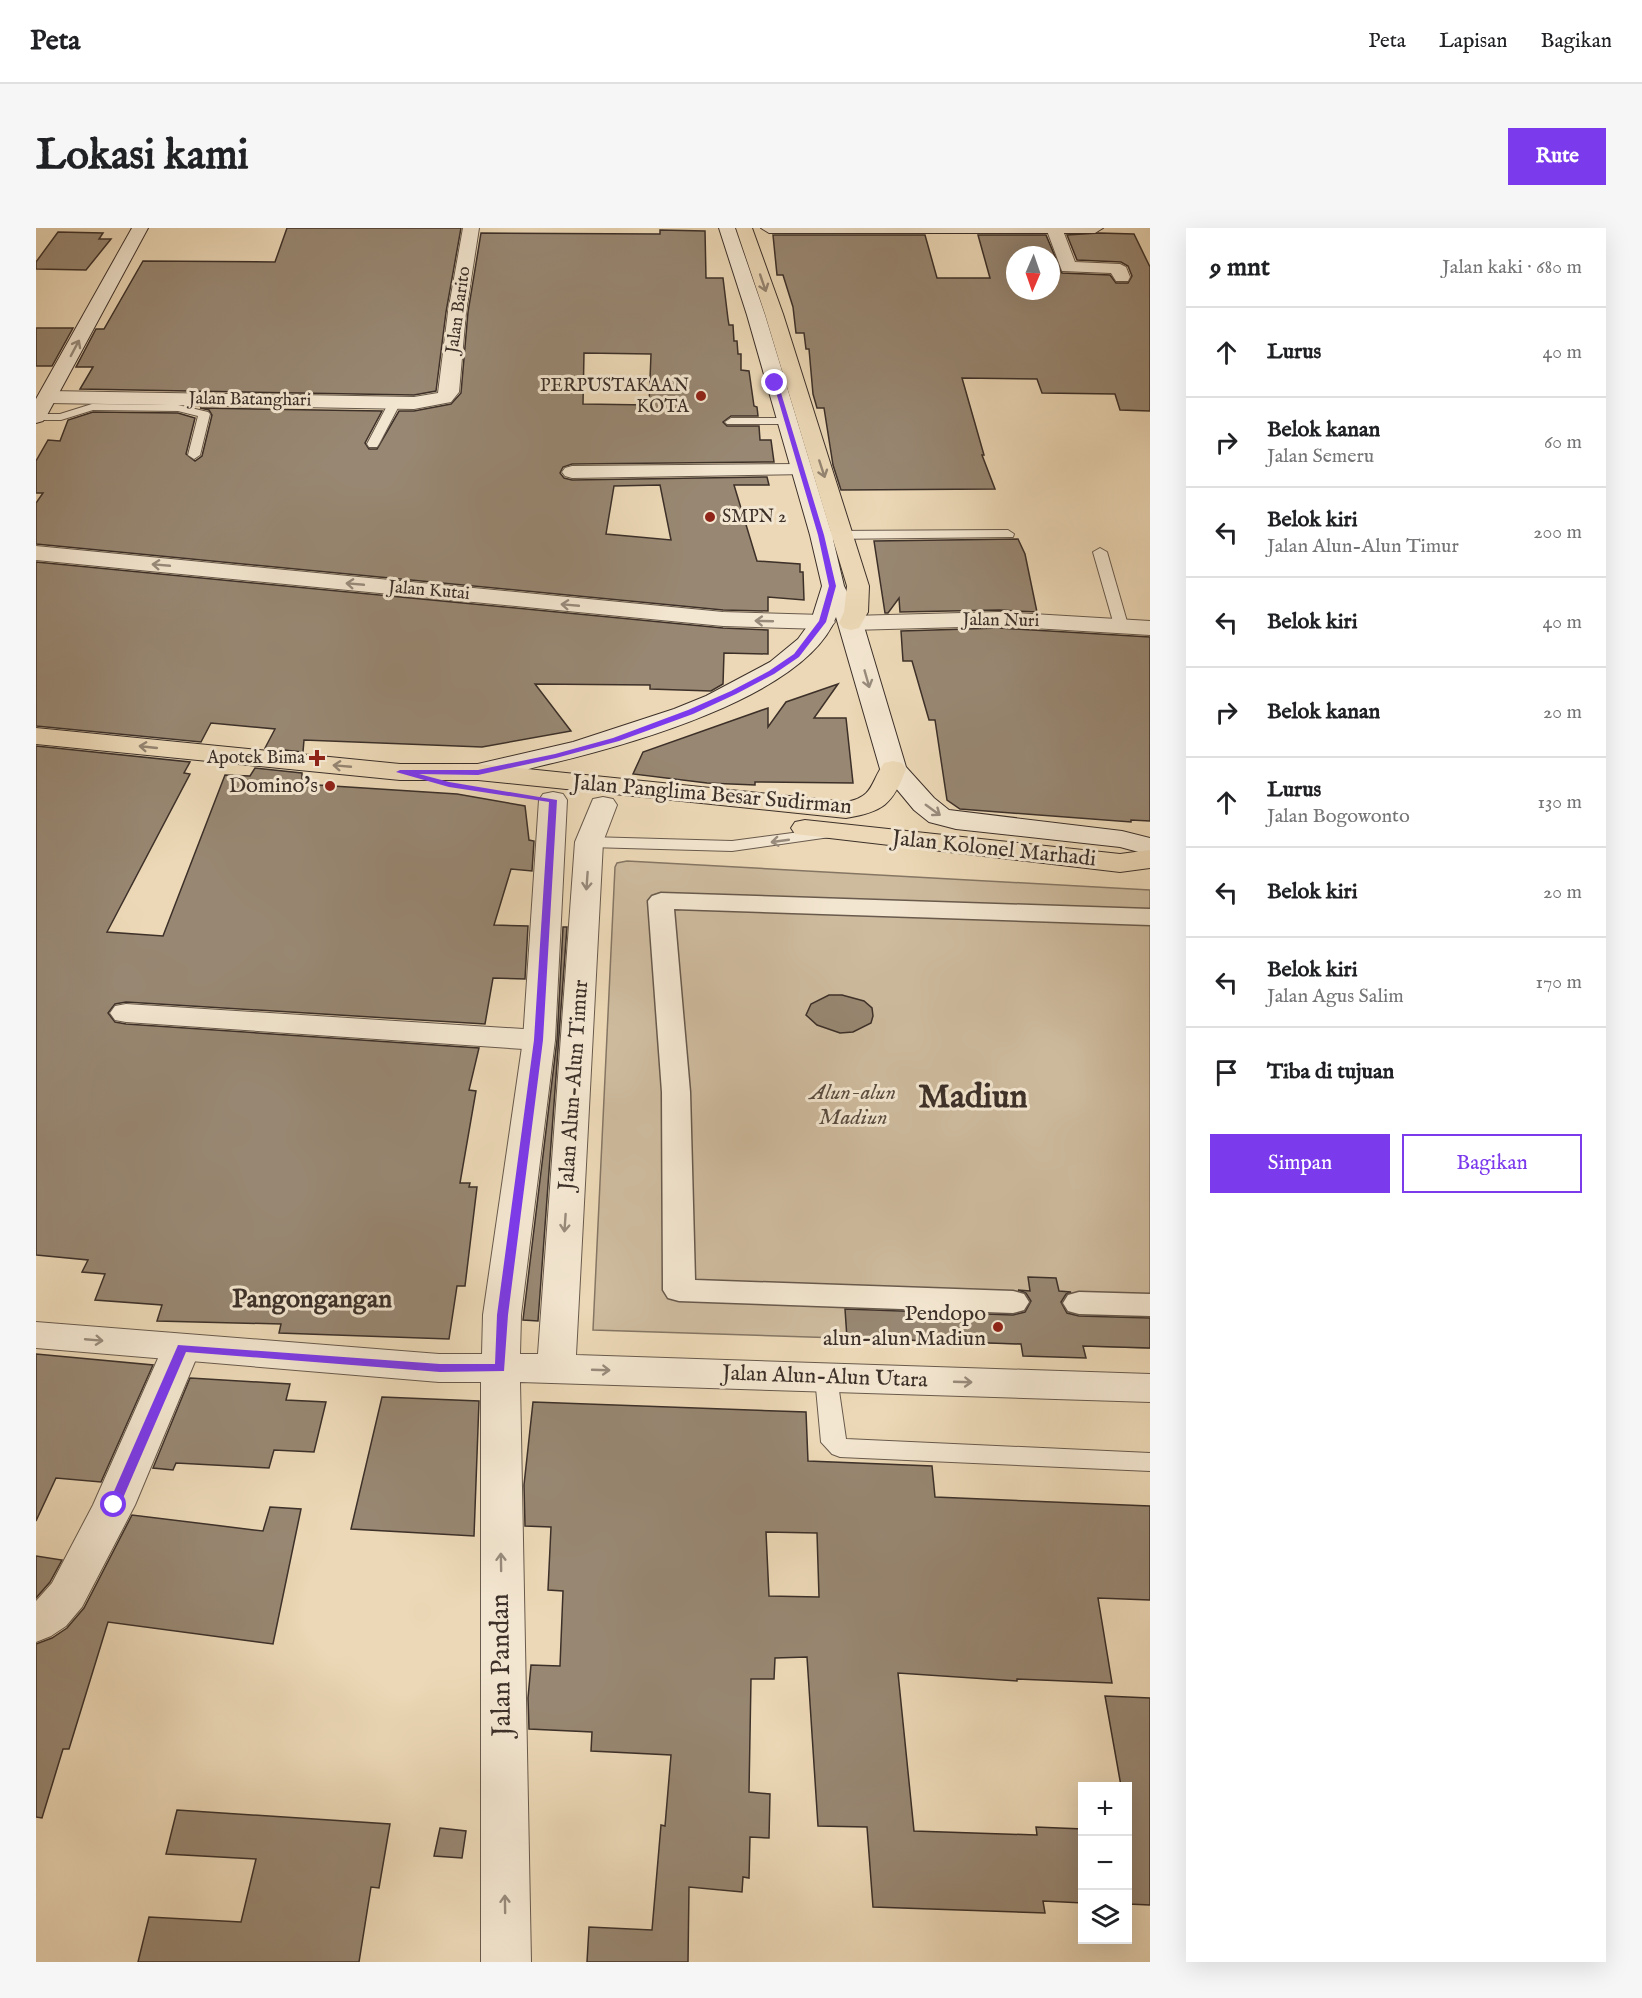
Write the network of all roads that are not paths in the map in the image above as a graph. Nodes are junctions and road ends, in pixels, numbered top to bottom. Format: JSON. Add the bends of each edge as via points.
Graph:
{"nodes":[{"id":1,"x":140,"y":228,"type":"edge"},
{"id":2,"x":471,"y":228,"type":"edge"},
{"id":3,"x":727,"y":228,"type":"edge"},
{"id":4,"x":744,"y":228,"type":"edge"},
{"id":5,"x":769,"y":228,"type":"edge"},
{"id":6,"x":1054,"y":228,"type":"edge"},
{"id":7,"x":1095,"y":228,"type":"edge"},
{"id":8,"x":1122,"y":277,"type":"dead end"},
{"id":9,"x":765,"y":315,"type":"junction"},
{"id":10,"x":46,"y":390,"type":"edge"},
{"id":11,"x":449,"y":392,"type":"joint"},
{"id":12,"x":395,"y":402,"type":"junction"},
{"id":13,"x":36,"y":417,"type":"edge"},
{"id":14,"x":731,"y":422,"type":"dead end"},
{"id":15,"x":796,"y":428,"type":"junction"},
{"id":16,"x":373,"y":444,"type":"dead end"},
{"id":17,"x":194,"y":455,"type":"dead end"},
{"id":18,"x":801,"y":470,"type":"junction"},
{"id":19,"x":572,"y":472,"type":"dead end"},
{"id":20,"x":1008,"y":534,"type":"dead end"},
{"id":21,"x":821,"y":535,"type":"junction"},
{"id":22,"x":843,"y":535,"type":"junction"},
{"id":23,"x":1100,"y":552,"type":"dead end"},
{"id":24,"x":36,"y":553,"type":"edge"},
{"id":25,"x":832,"y":586,"type":"junction"},
{"id":26,"x":823,"y":622,"type":"junction"},
{"id":27,"x":851,"y":623,"type":"junction"},
{"id":28,"x":1121,"y":625,"type":"junction"},
{"id":29,"x":1150,"y":628,"type":"edge"},
{"id":30,"x":36,"y":736,"type":"edge"},
{"id":31,"x":893,"y":769,"type":"junction"},
{"id":32,"x":400,"y":772,"type":"junction"},
{"id":33,"x":478,"y":772,"type":"junction"},
{"id":34,"x":553,"y":800,"type":"junction"},
{"id":35,"x":603,"y":805,"type":"junction"},
{"id":36,"x":838,"y":832,"type":"junction"},
{"id":37,"x":589,"y":842,"type":"junction"},
{"id":38,"x":1150,"y":847,"type":"edge"},
{"id":39,"x":1150,"y":859,"type":"edge"},
{"id":40,"x":1150,"y":917,"type":"edge"},
{"id":41,"x":126,"y":1013,"type":"dead end"},
{"id":42,"x":538,"y":1040,"type":"junction"},
{"id":43,"x":1013,"y":1302,"type":"dead end"},
{"id":44,"x":1078,"y":1303,"type":"dead end"},
{"id":45,"x":1150,"y":1305,"type":"edge"},
{"id":46,"x":36,"y":1335,"type":"edge"},
{"id":47,"x":182,"y":1347,"type":"junction"},
{"id":48,"x":500,"y":1368,"type":"junction"},
{"id":49,"x":556,"y":1368,"type":"junction"},
{"id":50,"x":826,"y":1377,"type":"junction"},
{"id":51,"x":1150,"y":1388,"type":"edge"},
{"id":52,"x":1150,"y":1462,"type":"edge"},
{"id":53,"x":36,"y":1624,"type":"edge"},
{"id":54,"x":506,"y":1962,"type":"edge"}],
"edges":[{"from":10,"to":1,"type":"street","one_way":true},
{"from":2,"to":11,"type":"street","name":"Jalan Barito"},
{"from":3,"to":9,"type":"street"},
{"from":4,"to":9,"type":"main road","one_way":true},
{"from":5,"to":6,"type":"street"},
{"from":6,"to":7,"type":"street"},
{"from":6,"to":8,"type":"street","via":[[1068,267],[1114,268]]},
{"from":9,"to":15,"type":"main road"},
{"from":10,"to":12,"type":"street","name":"Jalan Batanghari"},
{"from":10,"to":13,"type":"street"},
{"from":11,"to":12,"type":"street","name":"Jalan Batanghari","via":[[433,401]]},
{"from":12,"to":16,"type":"lane"},
{"from":13,"to":17,"type":"lane","via":[[61,417],[92,407],[199,411],[204,414]]},
{"from":14,"to":15,"type":"lane"},
{"from":15,"to":18,"type":"street"},
{"from":15,"to":22,"type":"main road","one_way":true},
{"from":18,"to":19,"type":"street"},
{"from":18,"to":21,"type":"street"},
{"from":20,"to":22,"type":"lane"},
{"from":21,"to":22,"type":"lane"},
{"from":21,"to":25,"type":"street"},
{"from":22,"to":27,"type":"main road","via":[[858,586]]},
{"from":23,"to":28,"type":"lane"},
{"from":26,"to":24,"type":"street","name":"Jalan Kutai","one_way":true,"via":[[723,619]]},
{"from":25,"to":26,"type":"street"},
{"from":25,"to":27,"type":"street"},
{"from":26,"to":27,"type":"street","name":"Jalan Kutai"},
{"from":26,"to":33,"type":"street","via":[[796,656],[691,712],[616,740]]},
{"from":27,"to":28,"type":"street","name":"Jalan Nuri","via":[[999,619]]},
{"from":27,"to":31,"type":"street","one_way":true},
{"from":28,"to":29,"type":"street","name":"Jalan Nuri"},
{"from":32,"to":30,"type":"main road","name":"Jalan Panglima Besar Sudirman","one_way":true},
{"from":31,"to":33,"type":"main road","name":"Jalan Panglima Besar Sudirman","via":[[884,794],[875,802],[865,808],[846,810]]},
{"from":31,"to":38,"type":"street","name":"Jalan Kolonel Marhadi","one_way":true,"via":[[939,816],[1122,839]]},
{"from":32,"to":33,"type":"main road","name":"Jalan Panglima Besar Sudirman"},
{"from":32,"to":34,"type":"main road","name":"Jalan Panglima Besar Sudirman"},
{"from":34,"to":35,"type":"main road","name":"Jalan Panglima Besar Sudirman"},
{"from":34,"to":42,"type":"street","name":"Jalan Alun-Alun Timur"},
{"from":35,"to":36,"type":"main road","name":"Jalan Panglima Besar Sudirman"},
{"from":35,"to":37,"type":"street","name":"Jalan Alun-Alun Timur"},
{"from":36,"to":37,"type":"lane","one_way":true,"via":[[732,846]]},
{"from":36,"to":39,"type":"main road","name":"Jalan Kolonel Marhadi","via":[[1120,863]]},
{"from":37,"to":49,"type":"street","name":"Jalan Alun-Alun Timur","one_way":true},
{"from":40,"to":43,"type":"street","via":[[661,901],[676,1092],[679,1290]]},
{"from":41,"to":42,"type":"street"},
{"from":42,"to":48,"type":"street","name":"Jalan Alun-Alun Timur","via":[[502,1315]]},
{"from":44,"to":45,"type":"street"},
{"from":46,"to":47,"type":"street","name":"Jalan Alun-Alun Utara","one_way":true},
{"from":47,"to":48,"type":"street","name":"Jalan Alun-Alun Utara","via":[[440,1368]]},
{"from":47,"to":53,"type":"street","via":[[114,1505],[67,1595]]},
{"from":48,"to":49,"type":"street","name":"Jalan Alun-Alun Utara"},
{"from":54,"to":48,"type":"street","name":"Jalan Pandan","one_way":true},
{"from":49,"to":50,"type":"street","name":"Jalan Alun-Alun Utara","one_way":true},
{"from":50,"to":51,"type":"street","name":"Jalan Alun-Alun Utara","one_way":true},
{"from":50,"to":52,"type":"lane","via":[[833,1442],[840,1449]]}]}
